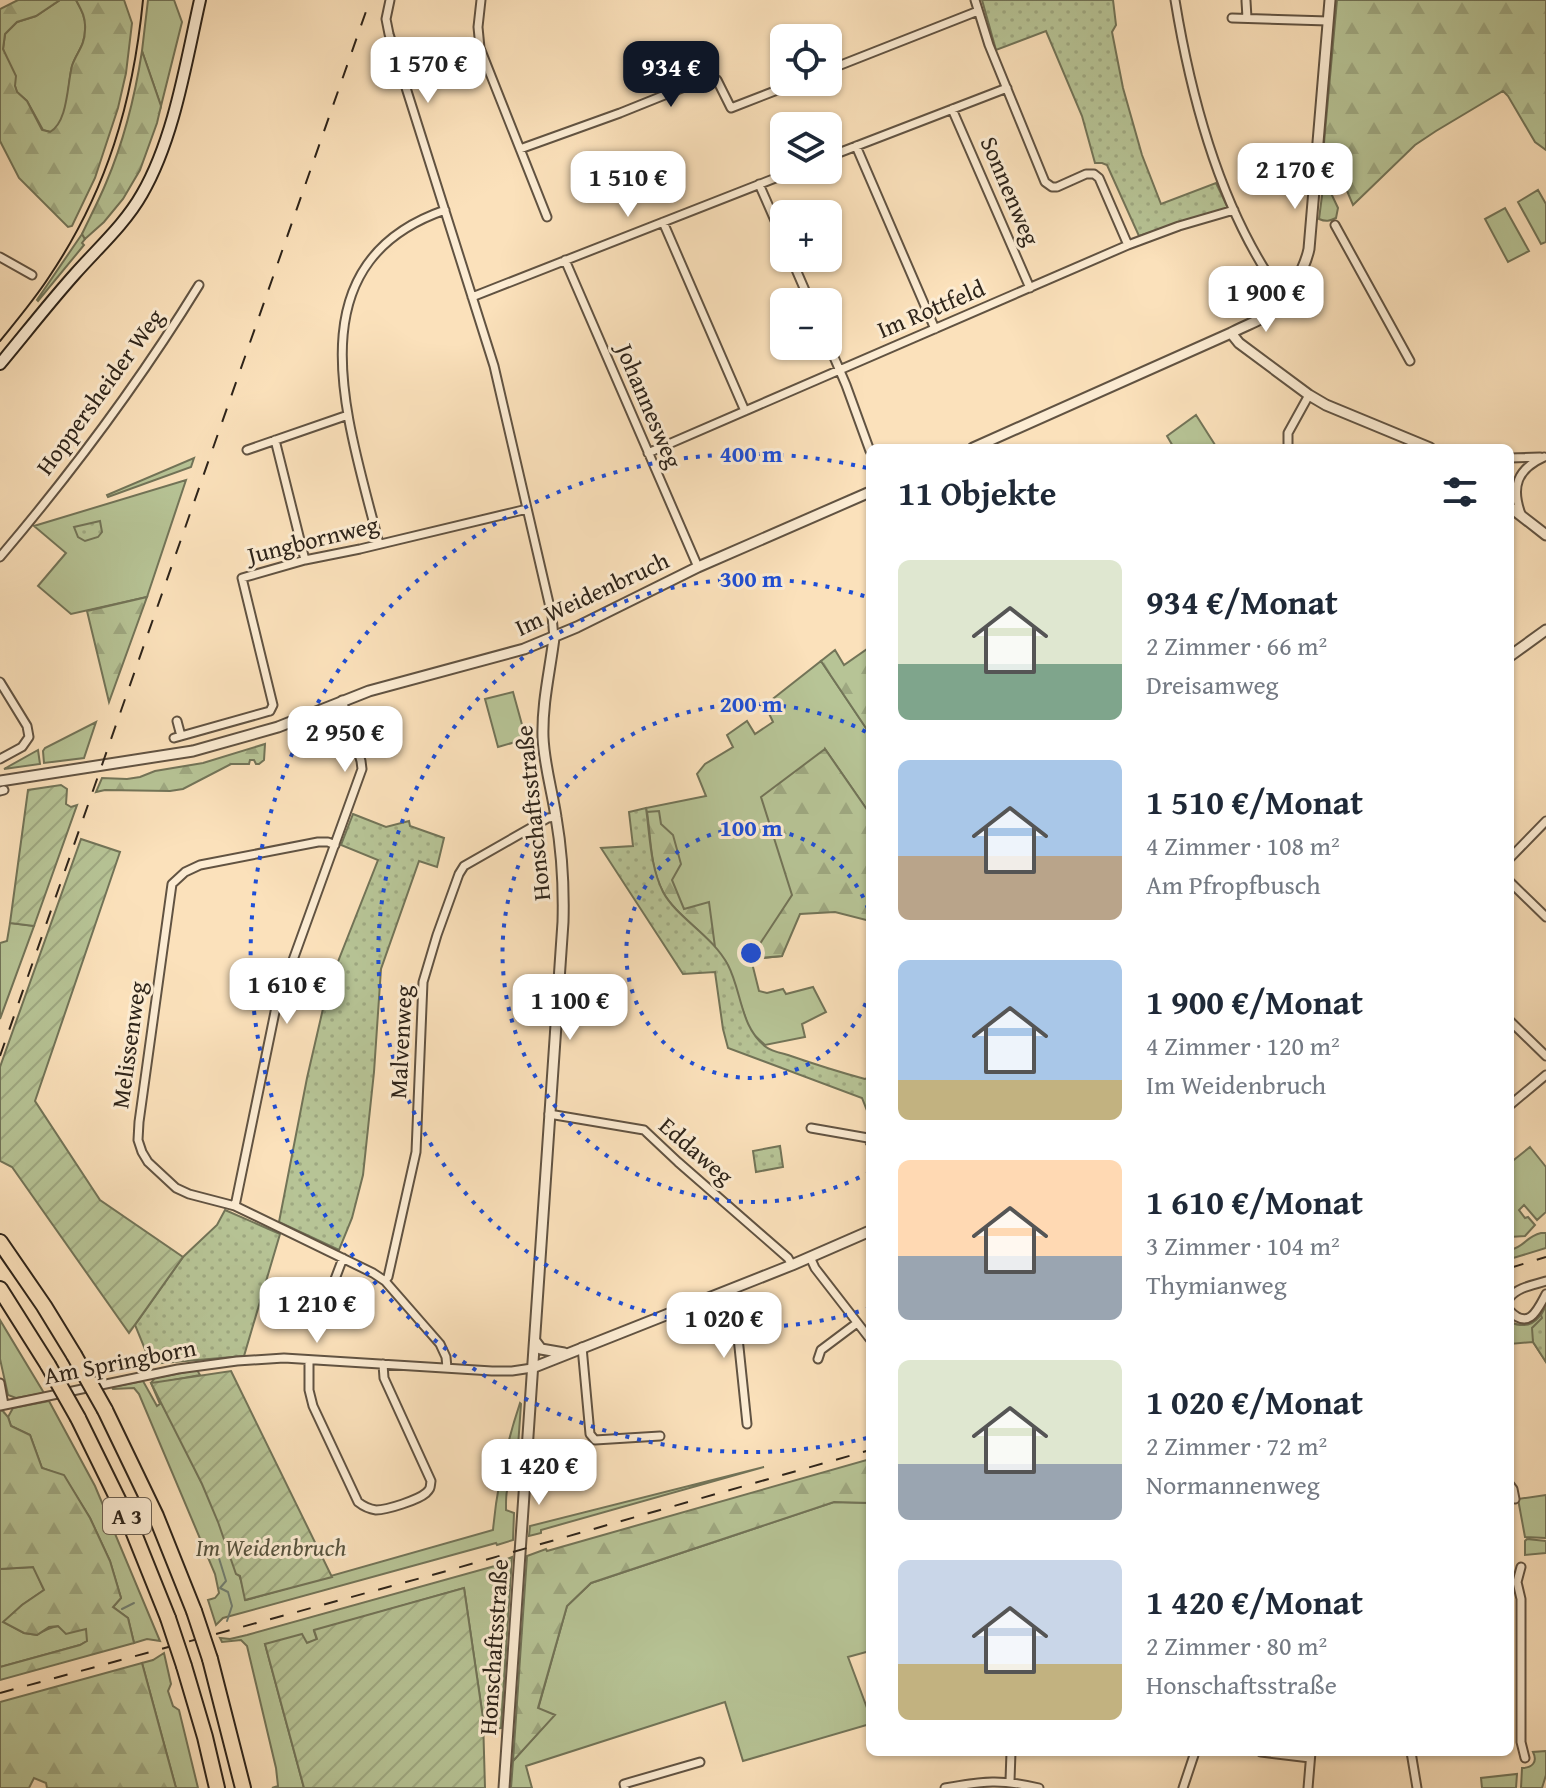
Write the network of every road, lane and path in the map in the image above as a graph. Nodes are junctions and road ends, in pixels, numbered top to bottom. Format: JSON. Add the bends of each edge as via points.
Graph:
{"nodes":[{"id":1,"x":200,"y":0,"type":"edge"},
{"id":2,"x":390,"y":0,"type":"edge"},
{"id":3,"x":481,"y":0,"type":"edge"},
{"id":4,"x":975,"y":0,"type":"edge"},
{"id":5,"x":1175,"y":0,"type":"edge"},
{"id":6,"x":1330,"y":0,"type":"edge"},
{"id":7,"x":1246,"y":1,"type":"edge"},
{"id":8,"x":978,"y":11,"type":"junction"},
{"id":9,"x":1232,"y":18,"type":"dead end"},
{"id":10,"x":1247,"y":18,"type":"junction"},
{"id":11,"x":1328,"y":21,"type":"junction"},
{"id":12,"x":842,"y":64,"type":"edge"},
{"id":13,"x":1007,"y":88,"type":"junction"},
{"id":14,"x":770,"y":93,"type":"edge"},
{"id":15,"x":952,"y":109,"type":"junction"},
{"id":16,"x":856,"y":146,"type":"junction"},
{"id":17,"x":520,"y":149,"type":"junction"},
{"id":18,"x":842,"y":152,"type":"edge"},
{"id":19,"x":770,"y":180,"type":"edge"},
{"id":20,"x":759,"y":184,"type":"junction"},
{"id":21,"x":770,"y":209,"type":"edge"},
{"id":22,"x":445,"y":210,"type":"junction"},
{"id":23,"x":1234,"y":210,"type":"junction"},
{"id":24,"x":547,"y":217,"type":"dead end"},
{"id":25,"x":663,"y":222,"type":"junction"},
{"id":26,"x":1335,"y":225,"type":"dead end"},
{"id":27,"x":1128,"y":245,"type":"junction"},
{"id":28,"x":0,"y":257,"type":"edge"},
{"id":29,"x":565,"y":260,"type":"junction"},
{"id":30,"x":32,"y":275,"type":"dead end"},
{"id":31,"x":199,"y":285,"type":"dead end"},
{"id":32,"x":1030,"y":288,"type":"junction"},
{"id":33,"x":1288,"y":293,"type":"junction"},
{"id":34,"x":472,"y":297,"type":"junction"},
{"id":35,"x":935,"y":329,"type":"junction"},
{"id":36,"x":1231,"y":333,"type":"junction"},
{"id":37,"x":836,"y":360,"type":"edge"},
{"id":38,"x":1410,"y":361,"type":"dead end"},
{"id":39,"x":0,"y":364,"type":"edge"},
{"id":40,"x":840,"y":370,"type":"junction"},
{"id":41,"x":1309,"y":395,"type":"junction"},
{"id":42,"x":745,"y":411,"type":"junction"},
{"id":43,"x":348,"y":415,"type":"junction"},
{"id":44,"x":275,"y":440,"type":"junction"},
{"id":45,"x":867,"y":444,"type":"edge"},
{"id":46,"x":982,"y":444,"type":"edge"},
{"id":47,"x":1288,"y":444,"type":"edge"},
{"id":48,"x":1420,"y":444,"type":"edge"},
{"id":49,"x":247,"y":450,"type":"dead end"},
{"id":50,"x":648,"y":453,"type":"junction"},
{"id":51,"x":1545,"y":456,"type":"edge"},
{"id":52,"x":1514,"y":459,"type":"edge"},
{"id":53,"x":866,"y":494,"type":"edge"},
{"id":54,"x":527,"y":509,"type":"junction"},
{"id":55,"x":1514,"y":510,"type":"edge"},
{"id":56,"x":1521,"y":516,"type":"junction"},
{"id":57,"x":1546,"y":535,"type":"edge"},
{"id":58,"x":379,"y":544,"type":"junction"},
{"id":59,"x":0,"y":557,"type":"edge"},
{"id":60,"x":305,"y":560,"type":"junction"},
{"id":61,"x":698,"y":567,"type":"junction"},
{"id":62,"x":1546,"y":630,"type":"edge"},
{"id":63,"x":554,"y":638,"type":"junction"},
{"id":64,"x":1514,"y":653,"type":"edge"},
{"id":65,"x":0,"y":682,"type":"edge"},
{"id":66,"x":342,"y":700,"type":"junction"},
{"id":67,"x":270,"y":711,"type":"junction"},
{"id":68,"x":177,"y":721,"type":"dead end"},
{"id":69,"x":278,"y":727,"type":"junction"},
{"id":70,"x":0,"y":759,"type":"edge"},
{"id":71,"x":1,"y":787,"type":"edge"},
{"id":72,"x":556,"y":817,"type":"junction"},
{"id":73,"x":1546,"y":821,"type":"edge"},
{"id":74,"x":335,"y":845,"type":"junction"},
{"id":75,"x":1514,"y":854,"type":"edge"},
{"id":76,"x":1514,"y":886,"type":"edge"},
{"id":77,"x":1546,"y":917,"type":"edge"},
{"id":78,"x":1514,"y":1025,"type":"edge"},
{"id":79,"x":1546,"y":1056,"type":"edge"},
{"id":80,"x":1546,"y":1075,"type":"edge"},
{"id":81,"x":1514,"y":1102,"type":"edge"},
{"id":82,"x":549,"y":1114,"type":"junction"},
{"id":83,"x":811,"y":1128,"type":"dead end"},
{"id":84,"x":866,"y":1138,"type":"edge"},
{"id":85,"x":235,"y":1206,"type":"junction"},
{"id":86,"x":866,"y":1233,"type":"edge"},
{"id":87,"x":0,"y":1242,"type":"edge"},
{"id":88,"x":810,"y":1257,"type":"junction"},
{"id":89,"x":343,"y":1258,"type":"junction"},
{"id":90,"x":792,"y":1265,"type":"junction"},
{"id":91,"x":385,"y":1281,"type":"junction"},
{"id":92,"x":1546,"y":1281,"type":"edge"},
{"id":93,"x":275,"y":1286,"type":"dead end"},
{"id":94,"x":0,"y":1289,"type":"edge"},
{"id":95,"x":731,"y":1289,"type":"junction"},
{"id":96,"x":1514,"y":1292,"type":"edge"},
{"id":97,"x":1546,"y":1294,"type":"edge"},
{"id":98,"x":1514,"y":1315,"type":"edge"},
{"id":99,"x":857,"y":1323,"type":"junction"},
{"id":100,"x":866,"y":1334,"type":"edge"},
{"id":101,"x":534,"y":1340,"type":"junction"},
{"id":102,"x":582,"y":1347,"type":"junction"},
{"id":103,"x":567,"y":1353,"type":"junction"},
{"id":104,"x":818,"y":1359,"type":"dead end"},
{"id":105,"x":309,"y":1360,"type":"junction"},
{"id":106,"x":383,"y":1364,"type":"junction"},
{"id":107,"x":447,"y":1368,"type":"junction"},
{"id":108,"x":532,"y":1368,"type":"junction"},
{"id":109,"x":0,"y":1383,"type":"edge"},
{"id":110,"x":2,"y":1406,"type":"edge"},
{"id":111,"x":747,"y":1424,"type":"dead end"},
{"id":112,"x":660,"y":1436,"type":"dead end"},
{"id":113,"x":1514,"y":1494,"type":"edge"},
{"id":114,"x":1515,"y":1499,"type":"dead end"},
{"id":115,"x":1521,"y":1567,"type":"dead end"},
{"id":116,"x":1514,"y":1667,"type":"edge"},
{"id":117,"x":1520,"y":1668,"type":"junction"},
{"id":118,"x":1011,"y":1756,"type":"edge"},
{"id":119,"x":1194,"y":1756,"type":"edge"},
{"id":120,"x":1311,"y":1756,"type":"edge"},
{"id":121,"x":1412,"y":1756,"type":"edge"},
{"id":122,"x":1525,"y":1758,"type":"dead end"},
{"id":123,"x":700,"y":1762,"type":"dead end"},
{"id":124,"x":1010,"y":1781,"type":"junction"},
{"id":125,"x":217,"y":1788,"type":"edge"},
{"id":126,"x":243,"y":1788,"type":"edge"},
{"id":127,"x":504,"y":1788,"type":"edge"},
{"id":128,"x":625,"y":1788,"type":"edge"},
{"id":129,"x":945,"y":1788,"type":"edge"},
{"id":130,"x":1039,"y":1788,"type":"edge"},
{"id":131,"x":1183,"y":1788,"type":"edge"},
{"id":132,"x":1308,"y":1788,"type":"edge"},
{"id":133,"x":1417,"y":1788,"type":"edge"}],
"edges":[{"from":1,"to":39,"type":"main road","via":[[175,110],[143,193]]},
{"from":2,"to":22,"type":"street","name":"Honschaftsstraße","via":[[389,34]]},
{"from":3,"to":17,"type":"street","via":[[480,48]]},
{"from":4,"to":8,"type":"street"},
{"from":5,"to":23,"type":"street","via":[[1192,85]]},
{"from":6,"to":11,"type":"street"},
{"from":7,"to":10,"type":"street"},
{"from":8,"to":12,"type":"street"},
{"from":8,"to":13,"type":"street"},
{"from":9,"to":10,"type":"street"},
{"from":10,"to":11,"type":"street"},
{"from":11,"to":33,"type":"street","via":[[1308,254]]},
{"from":13,"to":15,"type":"street"},
{"from":13,"to":27,"type":"street","via":[[1048,185],[1057,187],[1094,174]]},
{"from":14,"to":17,"type":"street","via":[[731,108],[717,80],[707,78]]},
{"from":15,"to":16,"type":"street"},
{"from":15,"to":32,"type":"street","name":"Sonnenweg"},
{"from":16,"to":18,"type":"street"},
{"from":16,"to":35,"type":"street"},
{"from":17,"to":24,"type":"street"},
{"from":19,"to":20,"type":"street"},
{"from":20,"to":21,"type":"street"},
{"from":20,"to":25,"type":"street"},
{"from":22,"to":34,"type":"street","name":"Honschaftsstraße"},
{"from":22,"to":43,"type":"street","via":[[396,234],[359,279],[342,344]]},
{"from":23,"to":27,"type":"street","name":"Im Rottfeld"},
{"from":23,"to":33,"type":"street","via":[[1267,273]]},
{"from":25,"to":29,"type":"street"},
{"from":25,"to":42,"type":"street"},
{"from":26,"to":38,"type":"street"},
{"from":27,"to":32,"type":"street","name":"Im Rottfeld"},
{"from":28,"to":30,"type":"street"},
{"from":29,"to":34,"type":"street"},
{"from":29,"to":50,"type":"street","name":"Johannesweg"},
{"from":31,"to":59,"type":"street","name":"Hoppersheider Weg","via":[[91,444]]},
{"from":32,"to":35,"type":"street","name":"Im Rottfeld"},
{"from":33,"to":36,"type":"street","via":[[1274,310]]},
{"from":34,"to":54,"type":"street","name":"Honschaftsstraße"},
{"from":35,"to":40,"type":"street","name":"Im Rottfeld"},
{"from":36,"to":41,"type":"street"},
{"from":36,"to":46,"type":"street"},
{"from":37,"to":40,"type":"street"},
{"from":40,"to":42,"type":"street","name":"Im Rottfeld"},
{"from":40,"to":45,"type":"street"},
{"from":41,"to":47,"type":"street","via":[[1288,433]]},
{"from":41,"to":48,"type":"street"},
{"from":42,"to":50,"type":"street","name":"Im Rottfeld"},
{"from":43,"to":44,"type":"street"},
{"from":43,"to":58,"type":"street"},
{"from":44,"to":49,"type":"street"},
{"from":44,"to":60,"type":"street"},
{"from":50,"to":61,"type":"street","name":"Johannesweg"},
{"from":51,"to":52,"type":"street"},
{"from":51,"to":56,"type":"street","via":[[1519,476]]},
{"from":53,"to":61,"type":"street","name":"Im Weidenbruch"},
{"from":54,"to":58,"type":"street","name":"Jungbornweg"},
{"from":54,"to":63,"type":"street","name":"Honschaftsstraße"},
{"from":55,"to":56,"type":"street"},
{"from":56,"to":57,"type":"street"},
{"from":58,"to":60,"type":"street","name":"Jungbornweg"},
{"from":60,"to":67,"type":"street","name":"Jungbornweg","via":[[242,578],[273,705]]},
{"from":61,"to":63,"type":"street","name":"Im Weidenbruch"},
{"from":62,"to":64,"type":"street"},
{"from":63,"to":66,"type":"street","name":"Im Weidenbruch"},
{"from":63,"to":72,"type":"street","name":"Honschaftsstraße","via":[[543,725]]},
{"from":65,"to":70,"type":"street","via":[[29,737]]},
{"from":66,"to":69,"type":"street","name":"Im Weidenbruch"},
{"from":66,"to":74,"type":"street","via":[[362,769]]},
{"from":67,"to":68,"type":"street","via":[[178,737]]},
{"from":67,"to":69,"type":"street"},
{"from":69,"to":71,"type":"street","name":"Im Weidenbruch","via":[[193,751]]},
{"from":72,"to":82,"type":"street","name":"Honschaftsstraße","via":[[563,922]]},
{"from":72,"to":91,"type":"street","name":"Malvenweg","via":[[464,866],[455,881],[423,982],[415,1160]]},
{"from":73,"to":75,"type":"street"},
{"from":74,"to":85,"type":"street","via":[[276,1007]]},
{"from":74,"to":85,"type":"street","name":"Melissenweg","via":[[318,842],[200,865],[172,884],[138,1140],[148,1162],[176,1188]]},
{"from":76,"to":77,"type":"street"},
{"from":78,"to":79,"type":"street"},
{"from":80,"to":81,"type":"street"},
{"from":82,"to":90,"type":"street","name":"Eddaweg","via":[[644,1130]]},
{"from":82,"to":101,"type":"street","name":"Honschaftsstraße"},
{"from":83,"to":84,"type":"street"},
{"from":85,"to":89,"type":"street","name":"Melissenweg"},
{"from":86,"to":88,"type":"street"},
{"from":87,"to":126,"type":"highway","number":"A 3","bridge":true,"via":[[74,1355],[156,1516],[210,1659]]},
{"from":88,"to":90,"type":"street"},
{"from":88,"to":99,"type":"street"},
{"from":89,"to":91,"type":"street","name":"Melissenweg"},
{"from":89,"to":93,"type":"street","via":[[332,1287]]},
{"from":90,"to":95,"type":"street"},
{"from":91,"to":107,"type":"street","name":"Melissenweg","via":[[440,1344]]},
{"from":92,"to":96,"type":"street"},
{"from":94,"to":125,"type":"highway","number":"A 3","bridge":true,"via":[[78,1418],[131,1526],[184,1666]]},
{"from":95,"to":102,"type":"street"},
{"from":95,"to":111,"type":"street"},
{"from":97,"to":98,"type":"street","via":[[1530,1317]]},
{"from":99,"to":100,"type":"street"},
{"from":99,"to":104,"type":"street","via":[[821,1350]]},
{"from":101,"to":103,"type":"street","via":[[541,1349]]},
{"from":101,"to":108,"type":"street","name":"Honschaftsstraße"},
{"from":102,"to":103,"type":"street"},
{"from":102,"to":112,"type":"street","via":[[590,1434],[595,1440]]},
{"from":103,"to":108,"type":"street"},
{"from":105,"to":106,"type":"street","name":"Am Springborn"},
{"from":105,"to":106,"type":"street","via":[[313,1406],[358,1502],[376,1510],[416,1499],[431,1487],[384,1378]]},
{"from":105,"to":110,"type":"street","name":"Am Springborn","via":[[254,1359],[178,1369]]},
{"from":106,"to":107,"type":"street","name":"Am Springborn"},
{"from":107,"to":108,"type":"street","name":"Am Springborn"},
{"from":108,"to":127,"type":"street","name":"Honschaftsstraße"},
{"from":109,"to":110,"type":"street","name":"Am Springborn"},
{"from":113,"to":114,"type":"street"},
{"from":115,"to":117,"type":"street"},
{"from":116,"to":117,"type":"street"},
{"from":117,"to":122,"type":"street"},
{"from":118,"to":124,"type":"street"},
{"from":119,"to":131,"type":"street"},
{"from":120,"to":132,"type":"street"},
{"from":121,"to":133,"type":"street"},
{"from":123,"to":128,"type":"street","via":[[624,1784]]},
{"from":124,"to":129,"type":"street"},
{"from":124,"to":130,"type":"street"}]}
